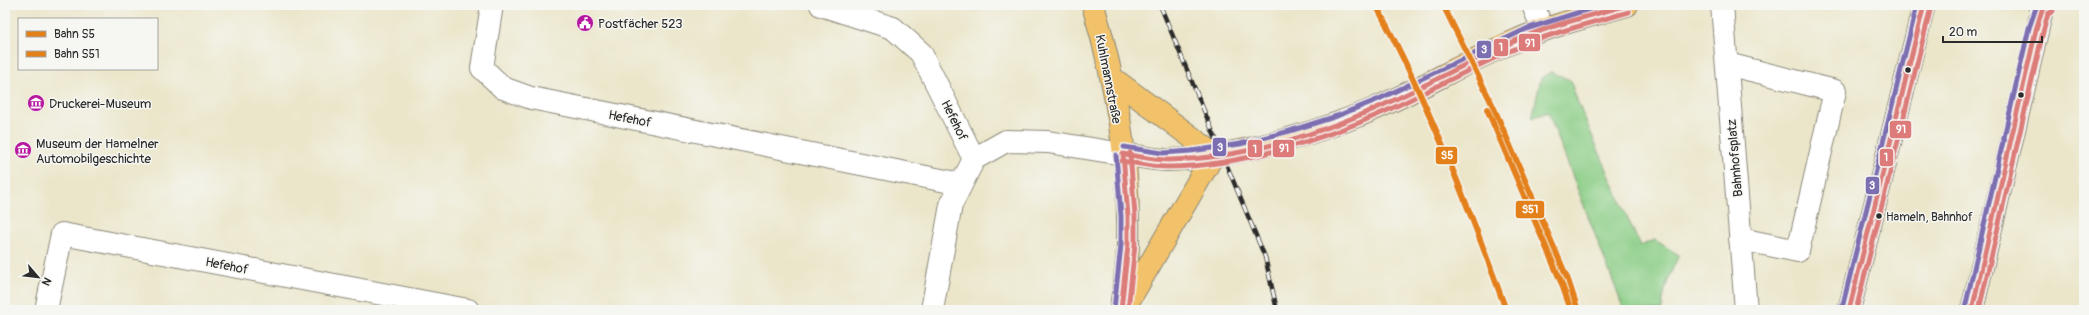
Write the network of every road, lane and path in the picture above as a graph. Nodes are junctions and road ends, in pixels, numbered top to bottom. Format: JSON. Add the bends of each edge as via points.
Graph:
{"nodes":[{"id":1,"x":492,"y":5,"type":"edge"},
{"id":2,"x":821,"y":5,"type":"edge"},
{"id":3,"x":1093,"y":5,"type":"edge"},
{"id":4,"x":1533,"y":5,"type":"edge"},
{"id":5,"x":1627,"y":5,"type":"edge"},
{"id":6,"x":1722,"y":5,"type":"edge"},
{"id":7,"x":1924,"y":5,"type":"edge"},
{"id":8,"x":2043,"y":7,"type":"edge"},
{"id":9,"x":1543,"y":30,"type":"junction"},
{"id":10,"x":1727,"y":64,"type":"junction"},
{"id":11,"x":1111,"y":77,"type":"junction"},
{"id":12,"x":1123,"y":154,"type":"junction"},
{"id":13,"x":1214,"y":154,"type":"junction"},
{"id":14,"x":974,"y":159,"type":"junction"},
{"id":15,"x":961,"y":184,"type":"junction"},
{"id":16,"x":1740,"y":239,"type":"junction"},
{"id":17,"x":46,"y":310,"type":"edge"},
{"id":18,"x":468,"y":310,"type":"edge"},
{"id":19,"x":932,"y":310,"type":"edge"},
{"id":20,"x":1122,"y":310,"type":"edge"},
{"id":21,"x":1746,"y":310,"type":"edge"},
{"id":22,"x":1849,"y":310,"type":"edge"},
{"id":23,"x":1972,"y":310,"type":"edge"}],
"edges":[{"from":1,"to":15,"type":"street","name":"Hefehof","via":[[482,68],[503,88],[531,98]]},
{"from":2,"to":14,"type":"street","name":"Hefehof","via":[[893,28],[921,53]]},
{"from":3,"to":11,"type":"main road","name":"Kuhlmannstraße"},
{"from":4,"to":9,"type":"street"},
{"from":5,"to":9,"type":"main road"},
{"from":6,"to":10,"type":"street","name":"Bahnhofsplatz"},
{"from":7,"to":22,"type":"street"},
{"from":8,"to":23,"type":"street"},
{"from":9,"to":13,"type":"main road","via":[[1363,114],[1293,137]]},
{"from":10,"to":16,"type":"street","name":"Bahnhofsplatz"},
{"from":10,"to":16,"type":"street","via":[[1835,91],[1798,251]]},
{"from":11,"to":12,"type":"main road","name":"Kuhlmannstraße"},
{"from":11,"to":13,"type":"main road"},
{"from":12,"to":13,"type":"main road","via":[[1167,160]]},
{"from":12,"to":14,"type":"street","via":[[1048,142],[1006,141]]},
{"from":12,"to":20,"type":"main road","name":"Kuhlmannstraße","via":[[1128,245]]},
{"from":13,"to":20,"type":"main road"},
{"from":14,"to":15,"type":"street"},
{"from":15,"to":19,"type":"street","via":[[951,205]]},
{"from":16,"to":21,"type":"street","name":"Bahnhofsplatz"},
{"from":17,"to":18,"type":"street","name":"Hefehof","via":[[62,234]]}]}
